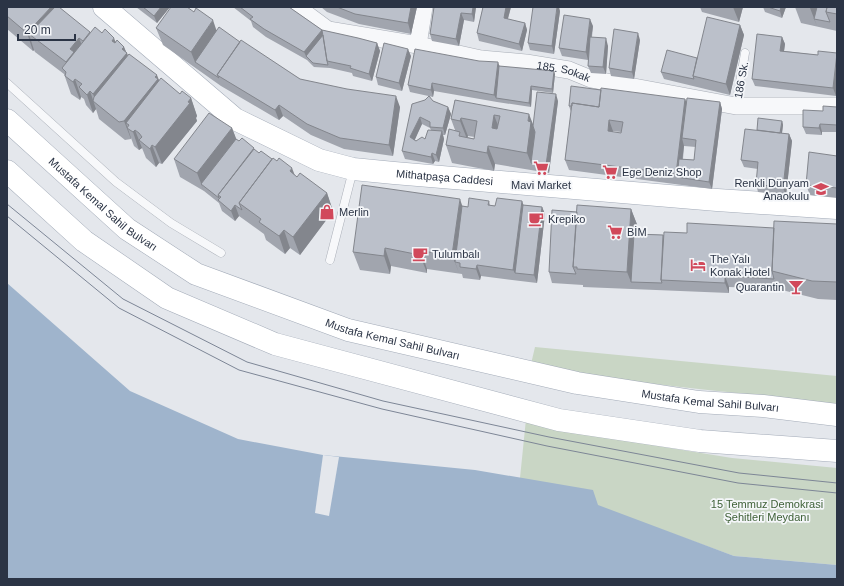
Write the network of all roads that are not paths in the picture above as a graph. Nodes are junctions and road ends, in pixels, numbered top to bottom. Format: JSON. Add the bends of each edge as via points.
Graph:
{"nodes":[{"id":1,"x":104,"y":7,"type":"edge"},
{"id":2,"x":297,"y":7,"type":"edge"},
{"id":3,"x":424,"y":7,"type":"edge"},
{"id":4,"x":418,"y":45,"type":"junction"},
{"id":5,"x":745,"y":53,"type":"dead end"},
{"id":6,"x":7,"y":83,"type":"edge"},
{"id":7,"x":736,"y":106,"type":"junction"},
{"id":8,"x":837,"y":106,"type":"edge"},
{"id":9,"x":7,"y":120,"type":"edge"},
{"id":10,"x":353,"y":169,"type":"junction"},
{"id":11,"x":7,"y":171,"type":"edge"},
{"id":12,"x":837,"y":208,"type":"edge"},
{"id":13,"x":221,"y":253,"type":"dead end"},
{"id":14,"x":330,"y":260,"type":"dead end"},
{"id":15,"x":837,"y":415,"type":"edge"},
{"id":16,"x":837,"y":451,"type":"edge"}],
"edges":[{"from":1,"to":10,"type":"main road","name":"Mithatpaşa Caddesi","via":[[235,119],[319,160]]},
{"from":2,"to":4,"type":"street","name":"185. Sokak","via":[[328,30]]},
{"from":3,"to":4,"type":"street"},
{"from":4,"to":7,"type":"street","name":"185. Sokak","via":[[481,59],[570,70],[591,79]]},
{"from":5,"to":7,"type":"lane","name":"186 Sk."},
{"from":6,"to":13,"type":"lane","via":[[116,182],[171,223]]},
{"from":7,"to":8,"type":"street","name":"185. Sokak"},
{"from":9,"to":15,"type":"main road","name":"Mustafa Kemal Sahil Bulvarı","via":[[127,229],[196,274],[348,330],[577,383],[699,402],[763,406]]},
{"from":10,"to":12,"type":"main road","name":"Mithatpaşa Caddesi"},
{"from":10,"to":14,"type":"lane"},
{"from":11,"to":16,"type":"main road","via":[[84,241],[167,298],[275,344],[559,420],[700,441]]}]}
